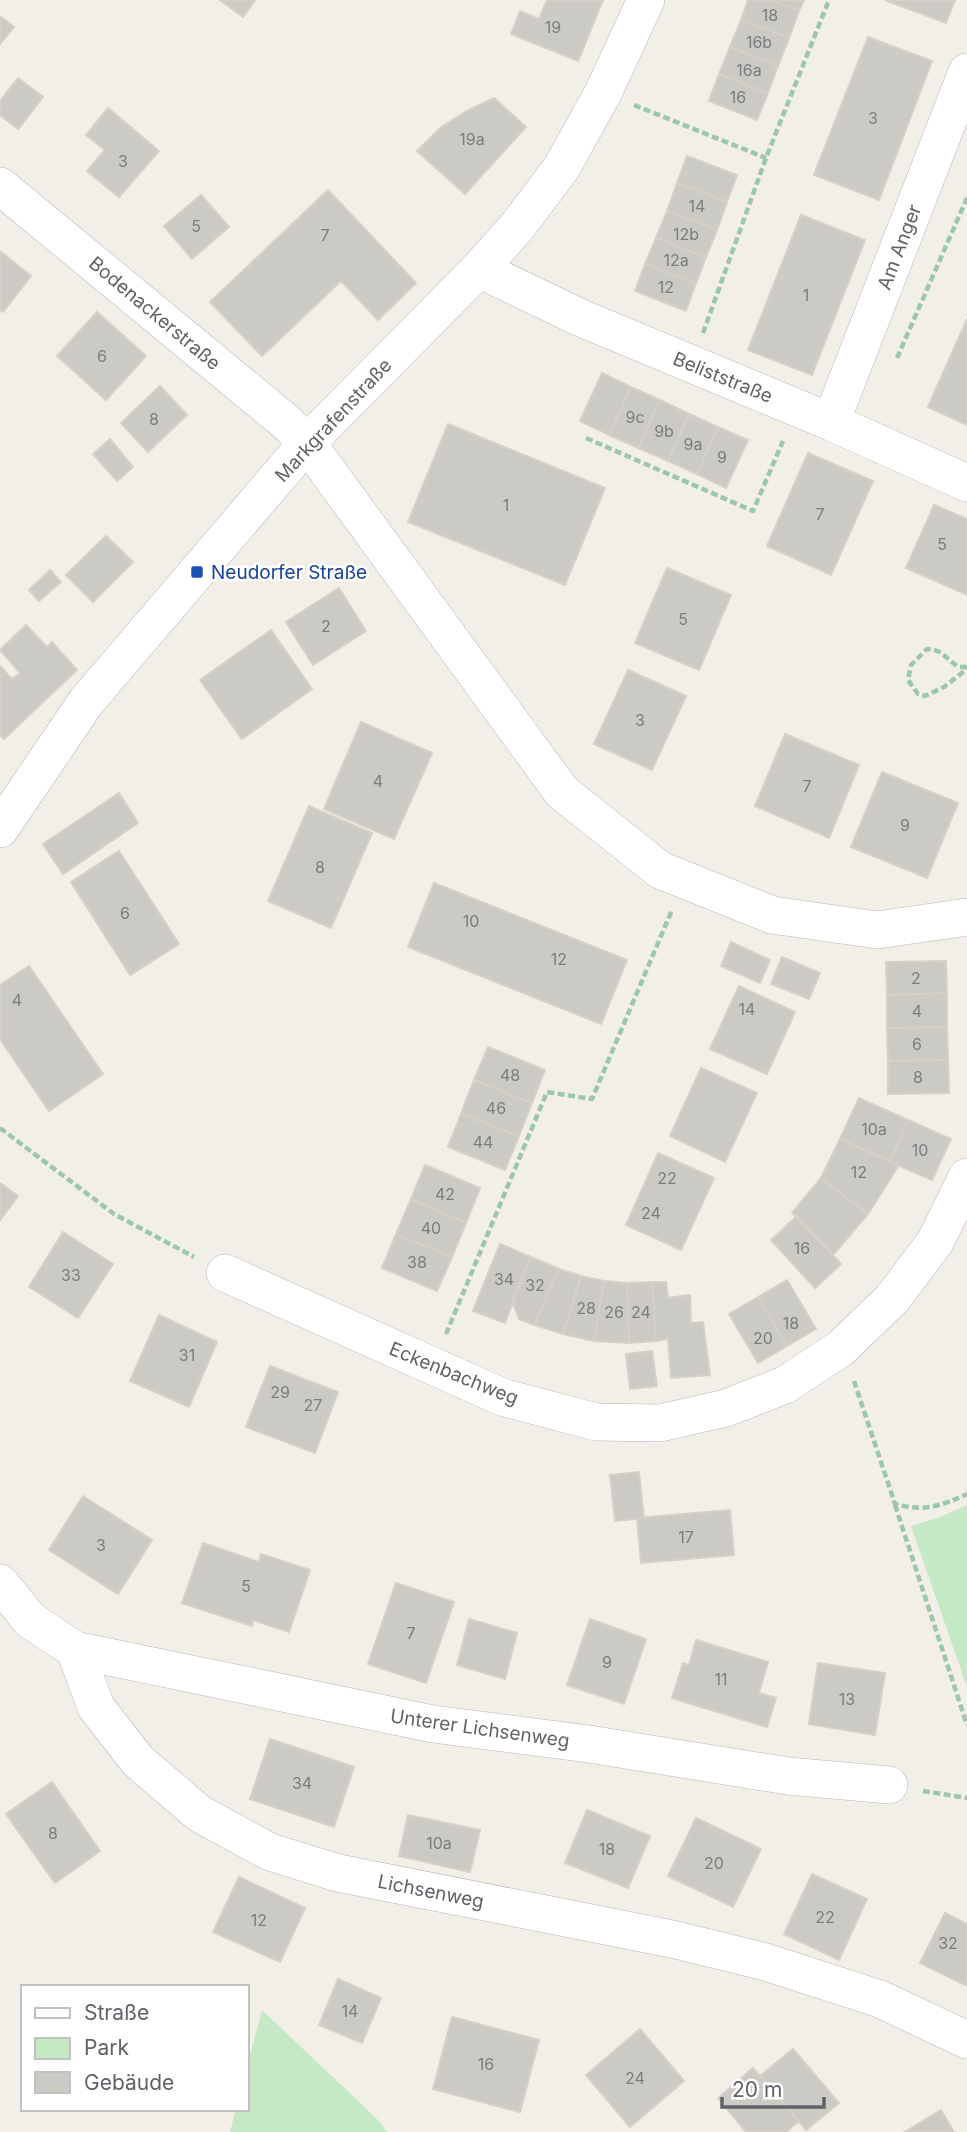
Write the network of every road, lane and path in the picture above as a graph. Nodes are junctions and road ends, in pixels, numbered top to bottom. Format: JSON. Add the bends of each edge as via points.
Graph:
{"nodes":[{"id":1,"x":646,"y":0,"type":"edge"},
{"id":2,"x":829,"y":0,"type":"edge"},
{"id":3,"x":967,"y":72,"type":"edge"},
{"id":4,"x":603,"y":93,"type":"junction"},
{"id":5,"x":766,"y":159,"type":"junction"},
{"id":6,"x":0,"y":186,"type":"edge"},
{"id":7,"x":967,"y":198,"type":"edge"},
{"id":8,"x":479,"y":269,"type":"junction"},
{"id":9,"x":896,"y":361,"type":"dead end"},
{"id":10,"x":691,"y":364,"type":"junction"},
{"id":11,"x":798,"y":408,"type":"junction"},
{"id":12,"x":831,"y":422,"type":"junction"},
{"id":13,"x":586,"y":438,"type":"dead end"},
{"id":14,"x":307,"y":443,"type":"junction"},
{"id":15,"x":967,"y":483,"type":"edge"},
{"id":16,"x":967,"y":668,"type":"edge"},
{"id":17,"x":0,"y":829,"type":"edge"},
{"id":18,"x":684,"y":880,"type":"junction"},
{"id":19,"x":967,"y":917,"type":"edge"},
{"id":20,"x":0,"y":1128,"type":"edge"},
{"id":21,"x":967,"y":1177,"type":"edge"},
{"id":22,"x":225,"y":1273,"type":"joint"},
{"id":23,"x":841,"y":1348,"type":"junction"},
{"id":24,"x":433,"y":1366,"type":"junction"},
{"id":25,"x":967,"y":1494,"type":"edge"},
{"id":26,"x":895,"y":1504,"type":"junction"},
{"id":27,"x":0,"y":1583,"type":"edge"},
{"id":28,"x":75,"y":1650,"type":"junction"},
{"id":29,"x":967,"y":1725,"type":"edge"},
{"id":30,"x":889,"y":1785,"type":"joint"},
{"id":31,"x":967,"y":1798,"type":"edge"},
{"id":32,"x":967,"y":2040,"type":"edge"}],
"edges":[{"from":1,"to":4,"type":"street","name":"Markgrafenstraße"},
{"from":2,"to":5,"type":"path"},
{"from":3,"to":12,"type":"street","name":"Am Anger"},
{"from":4,"to":5,"type":"path"},
{"from":4,"to":8,"type":"street","name":"Markgrafenstraße","via":[[562,167]]},
{"from":5,"to":10,"type":"path"},
{"from":6,"to":14,"type":"street","name":"Bodenackerstraße"},
{"from":7,"to":9,"type":"path"},
{"from":8,"to":10,"type":"street","name":"Beliststraße"},
{"from":8,"to":14,"type":"street","name":"Markgrafenstraße"},
{"from":10,"to":11,"type":"street","name":"Beliststraße"},
{"from":11,"to":12,"type":"street","name":"Beliststraße"},
{"from":11,"to":13,"type":"path","via":[[752,511]]},
{"from":12,"to":15,"type":"street","name":"Beliststraße"},
{"from":14,"to":17,"type":"street","name":"Markgrafenstraße","via":[[86,702]]},
{"from":14,"to":18,"type":"street","via":[[562,792],[660,870]]},
{"from":16,"to":16,"type":"path","via":[[925,696],[908,680],[911,665],[927,649],[942,652]]},
{"from":18,"to":19,"type":"street","via":[[772,915],[877,930]]},
{"from":18,"to":24,"type":"path","via":[[592,1099],[547,1092]]},
{"from":20,"to":22,"type":"path","via":[[114,1214]]},
{"from":21,"to":23,"type":"street","name":"Eckenbachweg","via":[[935,1242],[892,1299]]},
{"from":22,"to":24,"type":"street","name":"Eckenbachweg"},
{"from":23,"to":24,"type":"street","name":"Eckenbachweg","via":[[785,1385],[726,1408],[660,1423],[596,1422],[502,1396]]},
{"from":23,"to":26,"type":"path"},
{"from":25,"to":26,"type":"path","via":[[940,1506]]},
{"from":26,"to":29,"type":"path"},
{"from":27,"to":28,"type":"street","via":[[30,1620]]},
{"from":28,"to":30,"type":"street","name":"Unterer Lichsenweg","via":[[433,1724],[788,1776]]},
{"from":28,"to":32,"type":"street","name":"Lichsenweg","via":[[96,1707],[138,1761],[200,1814],[270,1852],[338,1873],[671,1938],[766,1962],[880,1999]]},
{"from":30,"to":31,"type":"path"}]}
